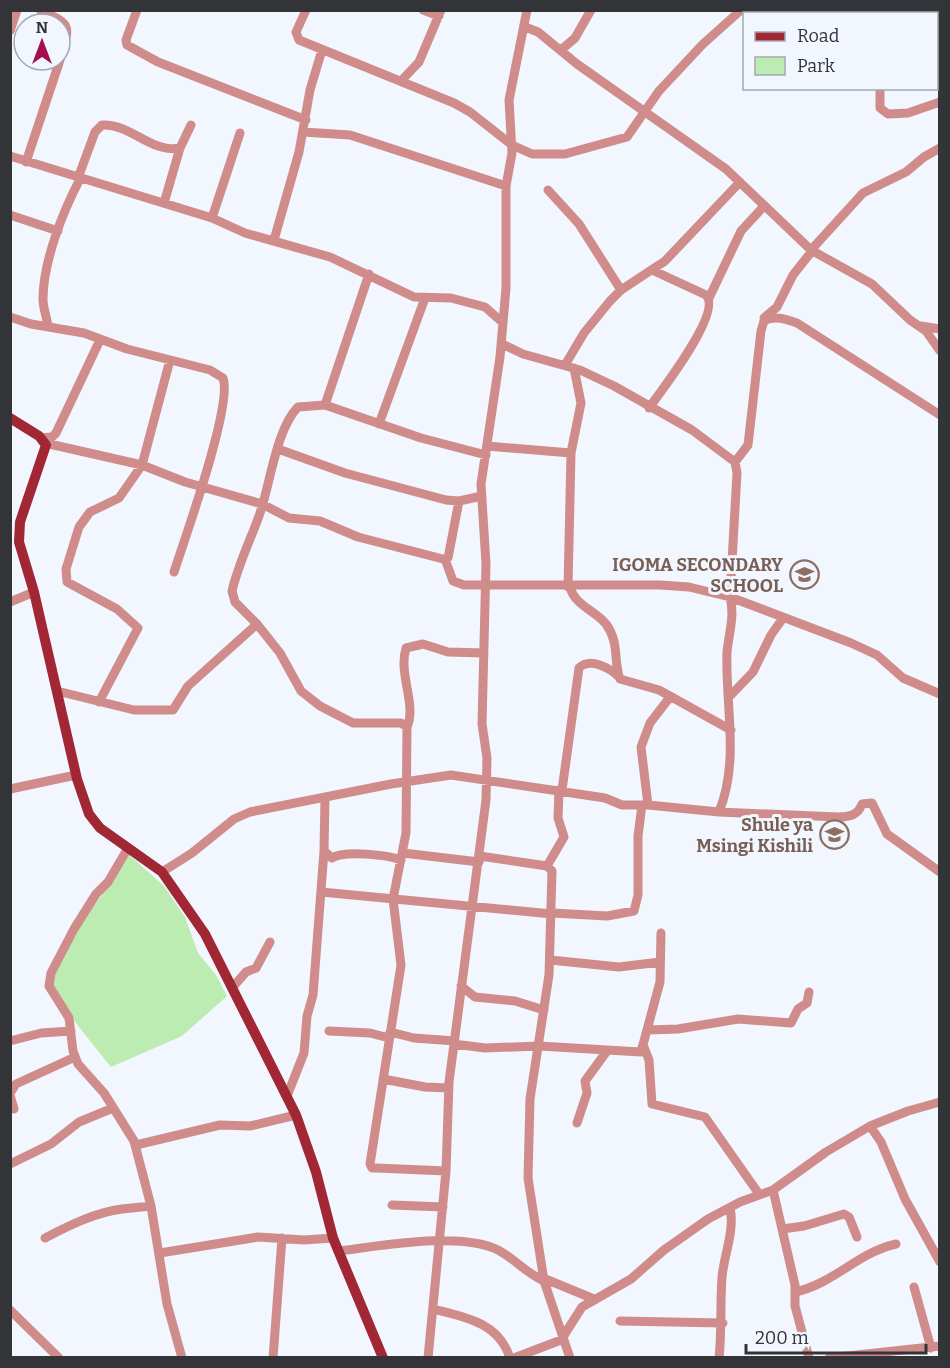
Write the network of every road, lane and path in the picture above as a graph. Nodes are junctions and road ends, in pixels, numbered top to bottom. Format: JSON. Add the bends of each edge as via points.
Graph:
{"nodes":[{"id":1,"x":17,"y":10,"type":"edge"},
{"id":2,"x":138,"y":10,"type":"edge"},
{"id":3,"x":306,"y":10,"type":"edge"},
{"id":4,"x":423,"y":10,"type":"edge"},
{"id":5,"x":527,"y":10,"type":"edge"},
{"id":6,"x":591,"y":10,"type":"edge"},
{"id":7,"x":741,"y":10,"type":"edge"},
{"id":8,"x":440,"y":13,"type":"edge"},
{"id":9,"x":525,"y":27,"type":"junction"},
{"id":10,"x":10,"y":31,"type":"edge"},
{"id":11,"x":322,"y":50,"type":"junction"},
{"id":12,"x":561,"y":50,"type":"junction"},
{"id":13,"x":56,"y":72,"type":"edge"},
{"id":14,"x":402,"y":80,"type":"junction"},
{"id":15,"x":880,"y":90,"type":"edge"},
{"id":16,"x":939,"y":102,"type":"edge"},
{"id":17,"x":645,"y":112,"type":"junction"},
{"id":18,"x":306,"y":120,"type":"junction"},
{"id":19,"x":190,"y":125,"type":"dead end"},
{"id":20,"x":303,"y":132,"type":"junction"},
{"id":21,"x":240,"y":133,"type":"dead end"},
{"id":22,"x":512,"y":145,"type":"junction"},
{"id":23,"x":180,"y":148,"type":"junction"},
{"id":24,"x":939,"y":148,"type":"edge"},
{"id":25,"x":10,"y":156,"type":"edge"},
{"id":26,"x":26,"y":162,"type":"junction"},
{"id":27,"x":79,"y":178,"type":"junction"},
{"id":28,"x":740,"y":182,"type":"junction"},
{"id":29,"x":506,"y":186,"type":"junction"},
{"id":30,"x":548,"y":190,"type":"dead end"},
{"id":31,"x":164,"y":203,"type":"junction"},
{"id":32,"x":765,"y":206,"type":"junction"},
{"id":33,"x":10,"y":215,"type":"edge"},
{"id":34,"x":212,"y":218,"type":"junction"},
{"id":35,"x":58,"y":231,"type":"junction"},
{"id":36,"x":274,"y":240,"type":"junction"},
{"id":37,"x":812,"y":250,"type":"junction"},
{"id":38,"x":652,"y":270,"type":"junction"},
{"id":39,"x":369,"y":274,"type":"junction"},
{"id":40,"x":621,"y":290,"type":"junction"},
{"id":41,"x":425,"y":298,"type":"junction"},
{"id":42,"x":709,"y":298,"type":"junction"},
{"id":43,"x":10,"y":317,"type":"edge"},
{"id":44,"x":764,"y":321,"type":"junction"},
{"id":45,"x":502,"y":322,"type":"junction"},
{"id":46,"x":921,"y":326,"type":"junction"},
{"id":47,"x":48,"y":327,"type":"junction"},
{"id":48,"x":939,"y":329,"type":"edge"},
{"id":49,"x":100,"y":340,"type":"junction"},
{"id":50,"x":502,"y":344,"type":"junction"},
{"id":51,"x":939,"y":351,"type":"edge"},
{"id":52,"x":171,"y":360,"type":"junction"},
{"id":53,"x":570,"y":367,"type":"junction"},
{"id":54,"x":326,"y":405,"type":"junction"},
{"id":55,"x":649,"y":408,"type":"junction"},
{"id":56,"x":939,"y":415,"type":"edge"},
{"id":57,"x":10,"y":418,"type":"edge"},
{"id":58,"x":379,"y":424,"type":"junction"},
{"id":59,"x":43,"y":440,"type":"junction"},
{"id":60,"x":278,"y":449,"type":"junction"},
{"id":61,"x":486,"y":451,"type":"junction"},
{"id":62,"x":571,"y":453,"type":"junction"},
{"id":63,"x":735,"y":462,"type":"junction"},
{"id":64,"x":142,"y":465,"type":"junction"},
{"id":65,"x":201,"y":485,"type":"junction"},
{"id":66,"x":482,"y":496,"type":"junction"},
{"id":67,"x":459,"y":501,"type":"junction"},
{"id":68,"x":262,"y":504,"type":"junction"},
{"id":69,"x":445,"y":559,"type":"junction"},
{"id":70,"x":174,"y":572,"type":"dead end"},
{"id":71,"x":485,"y":586,"type":"junction"},
{"id":72,"x":569,"y":587,"type":"junction"},
{"id":73,"x":34,"y":592,"type":"junction"},
{"id":74,"x":730,"y":597,"type":"junction"},
{"id":75,"x":10,"y":602,"type":"edge"},
{"id":76,"x":783,"y":618,"type":"junction"},
{"id":77,"x":257,"y":624,"type":"junction"},
{"id":78,"x":484,"y":654,"type":"junction"},
{"id":79,"x":619,"y":677,"type":"junction"},
{"id":80,"x":57,"y":691,"type":"junction"},
{"id":81,"x":939,"y":694,"type":"edge"},
{"id":82,"x":670,"y":697,"type":"junction"},
{"id":83,"x":729,"y":697,"type":"junction"},
{"id":84,"x":99,"y":702,"type":"junction"},
{"id":85,"x":407,"y":727,"type":"junction"},
{"id":86,"x":731,"y":730,"type":"junction"},
{"id":87,"x":408,"y":771,"type":"junction"},
{"id":88,"x":76,"y":775,"type":"junction"},
{"id":89,"x":423,"y":779,"type":"junction"},
{"id":90,"x":487,"y":779,"type":"junction"},
{"id":91,"x":406,"y":782,"type":"junction"},
{"id":92,"x":10,"y":789,"type":"edge"},
{"id":93,"x":560,"y":790,"type":"junction"},
{"id":94,"x":325,"y":797,"type":"junction"},
{"id":95,"x":645,"y":805,"type":"junction"},
{"id":96,"x":719,"y":812,"type":"junction"},
{"id":97,"x":128,"y":848,"type":"junction"},
{"id":98,"x":324,"y":851,"type":"junction"},
{"id":99,"x":402,"y":856,"type":"junction"},
{"id":100,"x":479,"y":859,"type":"junction"},
{"id":101,"x":547,"y":866,"type":"junction"},
{"id":102,"x":162,"y":872,"type":"junction"},
{"id":103,"x":939,"y":872,"type":"edge"},
{"id":104,"x":321,"y":892,"type":"junction"},
{"id":105,"x":393,"y":899,"type":"junction"},
{"id":106,"x":473,"y":906,"type":"junction"},
{"id":107,"x":552,"y":913,"type":"junction"},
{"id":108,"x":661,"y":933,"type":"dead end"},
{"id":109,"x":270,"y":942,"type":"dead end"},
{"id":110,"x":550,"y":960,"type":"junction"},
{"id":111,"x":660,"y":962,"type":"junction"},
{"id":112,"x":461,"y":986,"type":"junction"},
{"id":113,"x":232,"y":988,"type":"junction"},
{"id":114,"x":809,"y":992,"type":"dead end"},
{"id":115,"x":544,"y":1010,"type":"junction"},
{"id":116,"x":648,"y":1030,"type":"junction"},
{"id":117,"x":71,"y":1031,"type":"junction"},
{"id":118,"x":329,"y":1032,"type":"dead end"},
{"id":119,"x":390,"y":1035,"type":"junction"},
{"id":120,"x":10,"y":1041,"type":"edge"},
{"id":121,"x":454,"y":1042,"type":"junction"},
{"id":122,"x":539,"y":1046,"type":"junction"},
{"id":123,"x":644,"y":1047,"type":"junction"},
{"id":124,"x":607,"y":1051,"type":"junction"},
{"id":125,"x":75,"y":1057,"type":"junction"},
{"id":126,"x":383,"y":1079,"type":"junction"},
{"id":127,"x":449,"y":1088,"type":"junction"},
{"id":128,"x":10,"y":1094,"type":"edge"},
{"id":129,"x":286,"y":1096,"type":"junction"},
{"id":130,"x":939,"y":1102,"type":"edge"},
{"id":131,"x":113,"y":1108,"type":"junction"},
{"id":132,"x":14,"y":1109,"type":"dead end"},
{"id":133,"x":296,"y":1115,"type":"junction"},
{"id":134,"x":577,"y":1123,"type":"dead end"},
{"id":135,"x":870,"y":1126,"type":"junction"},
{"id":136,"x":136,"y":1146,"type":"junction"},
{"id":137,"x":10,"y":1164,"type":"edge"},
{"id":138,"x":446,"y":1171,"type":"junction"},
{"id":139,"x":773,"y":1190,"type":"junction"},
{"id":140,"x":759,"y":1194,"type":"junction"},
{"id":141,"x":392,"y":1205,"type":"dead end"},
{"id":142,"x":151,"y":1206,"type":"junction"},
{"id":143,"x":442,"y":1207,"type":"junction"},
{"id":144,"x":730,"y":1208,"type":"junction"},
{"id":145,"x":782,"y":1229,"type":"junction"},
{"id":146,"x":857,"y":1237,"type":"dead end"},
{"id":147,"x":45,"y":1238,"type":"dead end"},
{"id":148,"x":282,"y":1238,"type":"junction"},
{"id":149,"x":333,"y":1238,"type":"junction"},
{"id":150,"x":440,"y":1240,"type":"junction"},
{"id":151,"x":897,"y":1244,"type":"dead end"},
{"id":152,"x":339,"y":1251,"type":"junction"},
{"id":153,"x":160,"y":1253,"type":"junction"},
{"id":154,"x":939,"y":1262,"type":"edge"},
{"id":155,"x":543,"y":1280,"type":"junction"},
{"id":156,"x":914,"y":1287,"type":"dead end"},
{"id":157,"x":795,"y":1292,"type":"junction"},
{"id":158,"x":594,"y":1299,"type":"junction"},
{"id":159,"x":433,"y":1309,"type":"junction"},
{"id":160,"x":10,"y":1310,"type":"edge"},
{"id":161,"x":620,"y":1321,"type":"dead end"},
{"id":162,"x":723,"y":1323,"type":"junction"},
{"id":163,"x":564,"y":1336,"type":"junction"},
{"id":164,"x":935,"y":1347,"type":"edge"},
{"id":165,"x":904,"y":1354,"type":"edge"},
{"id":166,"x":59,"y":1358,"type":"edge"},
{"id":167,"x":182,"y":1358,"type":"edge"},
{"id":168,"x":273,"y":1358,"type":"edge"},
{"id":169,"x":383,"y":1358,"type":"edge"},
{"id":170,"x":428,"y":1358,"type":"edge"},
{"id":171,"x":512,"y":1358,"type":"edge"},
{"id":172,"x":570,"y":1358,"type":"edge"},
{"id":173,"x":719,"y":1358,"type":"edge"},
{"id":174,"x":809,"y":1358,"type":"edge"},
{"id":175,"x":829,"y":1358,"type":"edge"}],
"edges":[{"from":1,"to":10,"type":"street"},
{"from":2,"to":18,"type":"street","via":[[127,45],[158,62]]},
{"from":3,"to":11,"type":"street","via":[[296,36]]},
{"from":4,"to":8,"type":"street"},
{"from":5,"to":9,"type":"street"},
{"from":6,"to":12,"type":"street","via":[[581,30]]},
{"from":7,"to":17,"type":"street","via":[[658,91]]},
{"from":8,"to":14,"type":"street","via":[[419,62]]},
{"from":9,"to":12,"type":"street"},
{"from":9,"to":22,"type":"street","via":[[509,100]]},
{"from":11,"to":14,"type":"street"},
{"from":11,"to":18,"type":"street"},
{"from":12,"to":17,"type":"street"},
{"from":13,"to":26,"type":"street"},
{"from":14,"to":22,"type":"street","via":[[470,112]]},
{"from":15,"to":16,"type":"street","via":[[880,108],[888,114],[908,113]]},
{"from":17,"to":22,"type":"street","via":[[627,137],[577,152],[541,155]]},
{"from":17,"to":28,"type":"street"},
{"from":18,"to":20,"type":"street"},
{"from":19,"to":23,"type":"street"},
{"from":20,"to":29,"type":"street","via":[[350,135]]},
{"from":20,"to":36,"type":"street"},
{"from":21,"to":34,"type":"street"},
{"from":22,"to":29,"type":"street"},
{"from":23,"to":27,"type":"street","via":[[156,144],[116,125],[102,125],[95,132]]},
{"from":23,"to":31,"type":"street"},
{"from":24,"to":37,"type":"street","via":[[906,172],[863,193]]},
{"from":25,"to":26,"type":"street"},
{"from":26,"to":27,"type":"street"},
{"from":27,"to":31,"type":"street"},
{"from":27,"to":35,"type":"street"},
{"from":28,"to":32,"type":"street"},
{"from":28,"to":38,"type":"street"},
{"from":29,"to":45,"type":"street","via":[[507,275]]},
{"from":30,"to":40,"type":"street","via":[[579,224]]},
{"from":31,"to":34,"type":"street"},
{"from":32,"to":37,"type":"street"},
{"from":32,"to":42,"type":"street","via":[[741,231]]},
{"from":33,"to":35,"type":"street"},
{"from":34,"to":36,"type":"street","via":[[245,233]]},
{"from":35,"to":47,"type":"street","via":[[44,288]]},
{"from":36,"to":39,"type":"street"},
{"from":37,"to":44,"type":"street"},
{"from":37,"to":46,"type":"street","via":[[872,284]]},
{"from":38,"to":40,"type":"street"},
{"from":38,"to":42,"type":"street"},
{"from":39,"to":41,"type":"street","via":[[400,291]]},
{"from":39,"to":54,"type":"street"},
{"from":40,"to":53,"type":"street","via":[[595,318]]},
{"from":41,"to":45,"type":"street","via":[[463,300],[490,310]]},
{"from":41,"to":58,"type":"street"},
{"from":42,"to":55,"type":"street","via":[[710,312],[691,347]]},
{"from":43,"to":47,"type":"street"},
{"from":44,"to":56,"type":"street","via":[[781,318],[797,323]]},
{"from":44,"to":63,"type":"street","via":[[748,446]]},
{"from":45,"to":50,"type":"street"},
{"from":46,"to":48,"type":"street"},
{"from":46,"to":51,"type":"street"},
{"from":47,"to":49,"type":"street"},
{"from":49,"to":52,"type":"street"},
{"from":49,"to":59,"type":"street","via":[[56,433]]},
{"from":50,"to":53,"type":"street"},
{"from":50,"to":61,"type":"street"},
{"from":52,"to":64,"type":"street"},
{"from":52,"to":65,"type":"street","via":[[210,370],[223,378],[226,386]]},
{"from":53,"to":55,"type":"street","via":[[614,386]]},
{"from":53,"to":62,"type":"street","via":[[580,403]]},
{"from":54,"to":58,"type":"street"},
{"from":54,"to":60,"type":"street","via":[[298,407]]},
{"from":55,"to":63,"type":"street","via":[[692,430]]},
{"from":57,"to":59,"type":"main road"},
{"from":58,"to":61,"type":"street"},
{"from":59,"to":64,"type":"street"},
{"from":59,"to":73,"type":"main road","via":[[18,533]]},
{"from":60,"to":67,"type":"street","via":[[345,473]]},
{"from":60,"to":68,"type":"street"},
{"from":61,"to":62,"type":"street"},
{"from":61,"to":66,"type":"street"},
{"from":62,"to":72,"type":"street"},
{"from":63,"to":74,"type":"street"},
{"from":64,"to":65,"type":"street"},
{"from":64,"to":84,"type":"street","via":[[119,498],[85,518],[75,536],[66,569],[67,582],[117,609],[138,628]]},
{"from":65,"to":68,"type":"street"},
{"from":65,"to":70,"type":"street"},
{"from":66,"to":67,"type":"street"},
{"from":66,"to":71,"type":"street"},
{"from":67,"to":69,"type":"street","via":[[451,549]]},
{"from":68,"to":69,"type":"street","via":[[295,519],[320,521],[358,537]]},
{"from":68,"to":77,"type":"street","via":[[232,591],[235,602]]},
{"from":69,"to":71,"type":"street","via":[[456,583]]},
{"from":71,"to":72,"type":"street"},
{"from":71,"to":78,"type":"street"},
{"from":72,"to":74,"type":"street","via":[[675,585]]},
{"from":72,"to":79,"type":"street","via":[[577,601],[609,629],[618,655]]},
{"from":73,"to":75,"type":"street"},
{"from":73,"to":80,"type":"main road"},
{"from":74,"to":76,"type":"street"},
{"from":74,"to":83,"type":"street"},
{"from":76,"to":81,"type":"street","via":[[867,650],[903,678]]},
{"from":76,"to":83,"type":"street","via":[[753,672]]},
{"from":77,"to":84,"type":"street","via":[[188,686],[174,710],[134,710]]},
{"from":77,"to":85,"type":"street","via":[[301,691],[320,706],[353,723],[401,723]]},
{"from":78,"to":85,"type":"street","via":[[448,652],[423,644],[406,648],[404,673],[410,712]]},
{"from":78,"to":90,"type":"street","via":[[482,724]]},
{"from":79,"to":82,"type":"street"},
{"from":79,"to":93,"type":"street","via":[[609,667],[586,664],[579,668]]},
{"from":80,"to":84,"type":"street"},
{"from":80,"to":88,"type":"main road"},
{"from":82,"to":86,"type":"street"},
{"from":82,"to":95,"type":"street","via":[[650,723],[641,747]]},
{"from":83,"to":86,"type":"street"},
{"from":85,"to":87,"type":"street"},
{"from":86,"to":96,"type":"street","via":[[729,779]]},
{"from":87,"to":89,"type":"street"},
{"from":87,"to":91,"type":"street"},
{"from":88,"to":92,"type":"street"},
{"from":88,"to":97,"type":"main road","via":[[89,814],[100,828]]},
{"from":89,"to":90,"type":"street","via":[[451,775]]},
{"from":89,"to":91,"type":"street"},
{"from":90,"to":93,"type":"street"},
{"from":90,"to":100,"type":"street"},
{"from":91,"to":94,"type":"street"},
{"from":91,"to":99,"type":"street"},
{"from":93,"to":95,"type":"street","via":[[605,798],[622,806]]},
{"from":93,"to":101,"type":"street","via":[[558,818],[564,837]]},
{"from":94,"to":98,"type":"street"},
{"from":94,"to":102,"type":"street","via":[[291,802],[234,819]]},
{"from":95,"to":96,"type":"street"},
{"from":95,"to":107,"type":"street","via":[[638,836],[638,895],[634,910],[607,916]]},
{"from":96,"to":103,"type":"street","via":[[846,817],[859,812],[862,804],[872,803],[886,834]]},
{"from":97,"to":102,"type":"main road"},
{"from":97,"to":117,"type":"street","via":[[74,929],[49,979]]},
{"from":98,"to":99,"type":"street","via":[[332,858]]},
{"from":98,"to":104,"type":"street"},
{"from":99,"to":100,"type":"street"},
{"from":99,"to":105,"type":"street"},
{"from":100,"to":101,"type":"street"},
{"from":100,"to":106,"type":"street"},
{"from":101,"to":107,"type":"street","via":[[552,871]]},
{"from":102,"to":113,"type":"main road","via":[[205,934]]},
{"from":104,"to":105,"type":"street"},
{"from":104,"to":129,"type":"street","via":[[304,1053]]},
{"from":105,"to":106,"type":"street"},
{"from":105,"to":119,"type":"street","via":[[401,965]]},
{"from":106,"to":107,"type":"street"},
{"from":106,"to":112,"type":"street"},
{"from":107,"to":110,"type":"street"},
{"from":108,"to":111,"type":"street"},
{"from":109,"to":113,"type":"street","via":[[256,968],[246,972]]},
{"from":110,"to":111,"type":"street","via":[[620,967]]},
{"from":110,"to":115,"type":"street"},
{"from":111,"to":116,"type":"street","via":[[660,982]]},
{"from":112,"to":115,"type":"street","via":[[475,997]]},
{"from":112,"to":121,"type":"street"},
{"from":113,"to":129,"type":"main road"},
{"from":114,"to":116,"type":"street","via":[[807,1003],[798,1009],[791,1023],[738,1019]]},
{"from":115,"to":122,"type":"street"},
{"from":116,"to":123,"type":"street"},
{"from":117,"to":120,"type":"street"},
{"from":117,"to":125,"type":"street"},
{"from":118,"to":119,"type":"street"},
{"from":119,"to":121,"type":"street"},
{"from":119,"to":126,"type":"street"},
{"from":121,"to":122,"type":"street","via":[[502,1048]]},
{"from":121,"to":127,"type":"street"},
{"from":122,"to":124,"type":"street"},
{"from":122,"to":155,"type":"street","via":[[530,1108],[528,1178]]},
{"from":123,"to":124,"type":"street","via":[[636,1053]]},
{"from":123,"to":140,"type":"street","via":[[652,1104],[705,1117]]},
{"from":124,"to":134,"type":"street","via":[[585,1081],[587,1093]]},
{"from":125,"to":128,"type":"street","via":[[15,1084]]},
{"from":125,"to":131,"type":"street"},
{"from":126,"to":127,"type":"street"},
{"from":126,"to":138,"type":"street","via":[[370,1166]]},
{"from":127,"to":138,"type":"street"},
{"from":128,"to":132,"type":"street"},
{"from":129,"to":133,"type":"main road"},
{"from":130,"to":135,"type":"street"},
{"from":131,"to":136,"type":"street"},
{"from":131,"to":137,"type":"street","via":[[79,1122],[51,1144]]},
{"from":133,"to":136,"type":"street","via":[[250,1126],[220,1125]]},
{"from":133,"to":149,"type":"main road"},
{"from":135,"to":139,"type":"street"},
{"from":135,"to":154,"type":"street"},
{"from":136,"to":142,"type":"street"},
{"from":138,"to":143,"type":"street"},
{"from":139,"to":140,"type":"street"},
{"from":139,"to":145,"type":"street"},
{"from":140,"to":144,"type":"street"},
{"from":141,"to":143,"type":"street"},
{"from":142,"to":147,"type":"street","via":[[101,1214]]},
{"from":142,"to":153,"type":"street"},
{"from":143,"to":150,"type":"street"},
{"from":144,"to":158,"type":"street","via":[[689,1230],[631,1280]]},
{"from":144,"to":162,"type":"street","via":[[722,1280]]},
{"from":145,"to":146,"type":"street","via":[[844,1214]]},
{"from":145,"to":157,"type":"street"},
{"from":148,"to":149,"type":"street"},
{"from":148,"to":153,"type":"street","via":[[258,1237]]},
{"from":148,"to":168,"type":"street"},
{"from":149,"to":152,"type":"main road"},
{"from":150,"to":152,"type":"street"},
{"from":150,"to":155,"type":"street","via":[[482,1244]]},
{"from":150,"to":159,"type":"street"},
{"from":151,"to":157,"type":"street","via":[[873,1251],[834,1276]]},
{"from":152,"to":169,"type":"main road"},
{"from":153,"to":167,"type":"street","via":[[167,1304]]},
{"from":155,"to":158,"type":"street"},
{"from":155,"to":163,"type":"street"},
{"from":156,"to":164,"type":"street"},
{"from":157,"to":174,"type":"street"},
{"from":158,"to":163,"type":"street","via":[[575,1314]]},
{"from":159,"to":170,"type":"street"},
{"from":159,"to":171,"type":"street","via":[[498,1333]]},
{"from":160,"to":166,"type":"street"},
{"from":161,"to":162,"type":"street"},
{"from":162,"to":173,"type":"street"},
{"from":163,"to":171,"type":"street"},
{"from":163,"to":172,"type":"street"},
{"from":164,"to":165,"type":"street"},
{"from":165,"to":175,"type":"street"}]}
